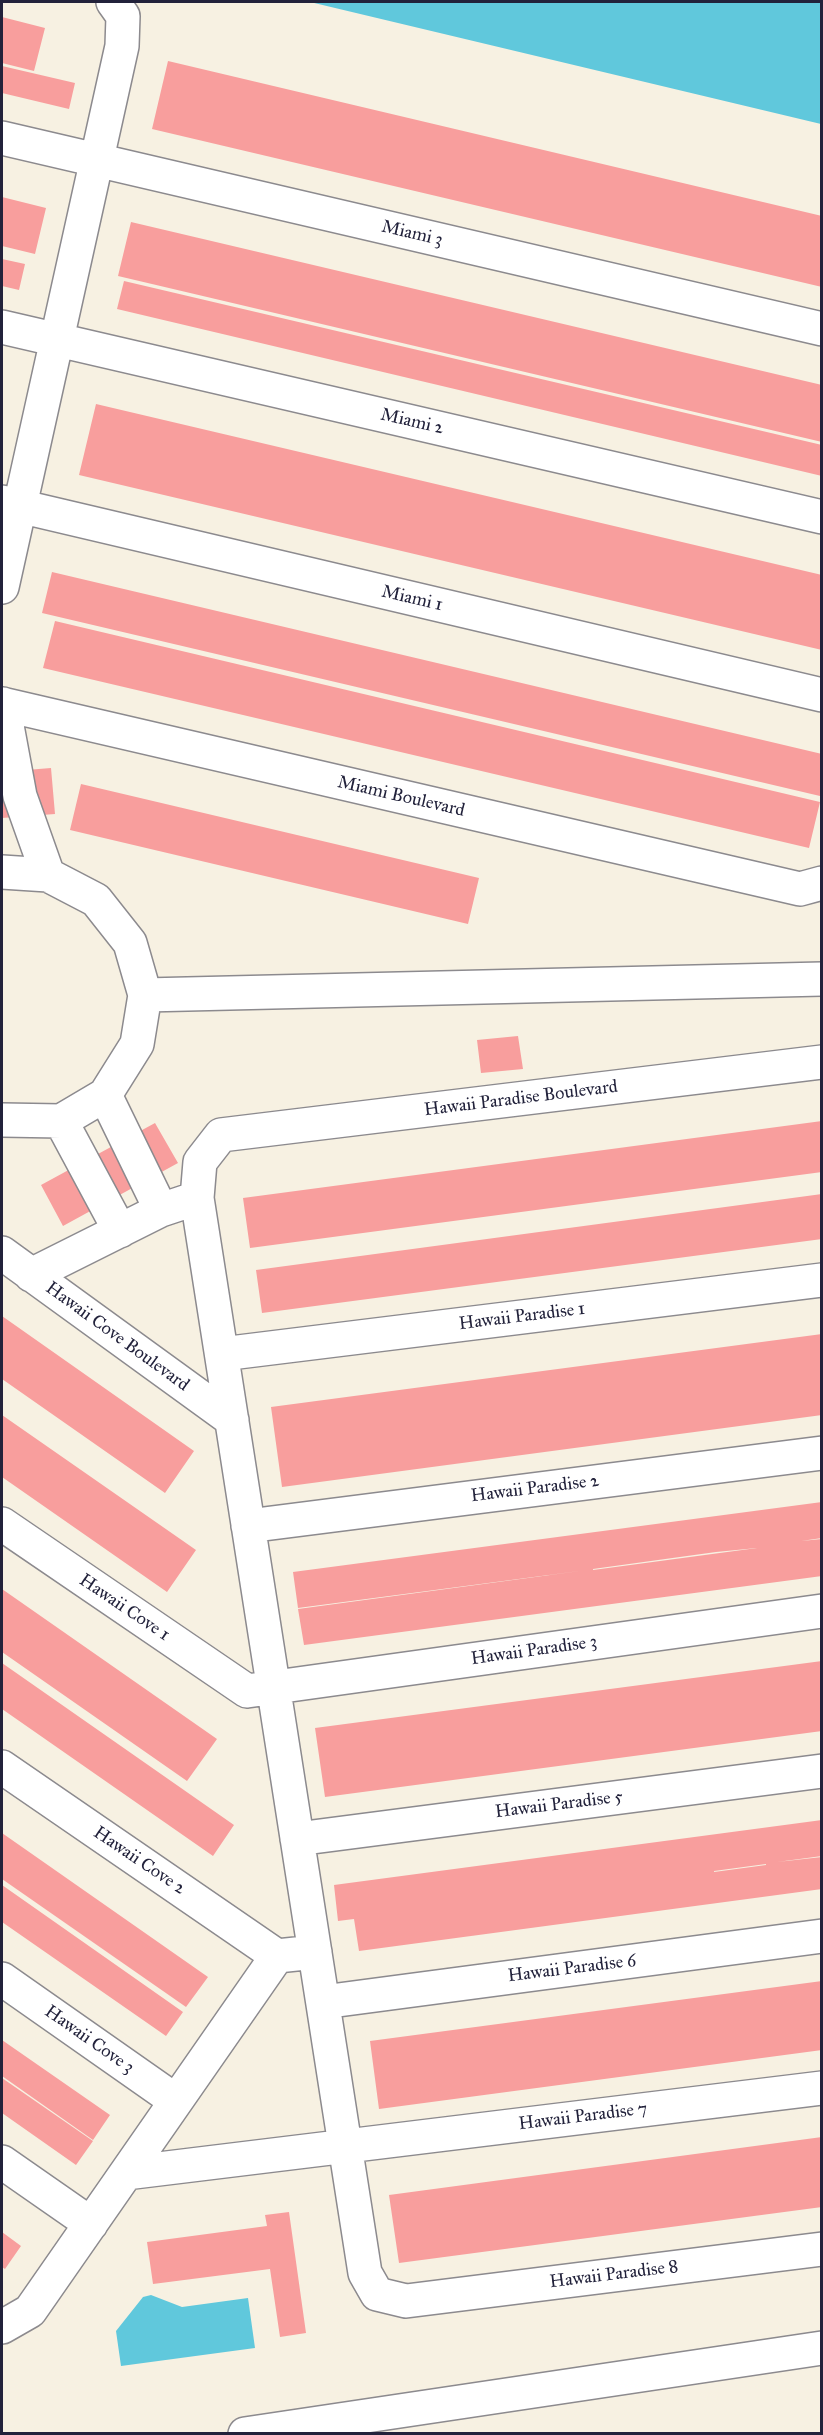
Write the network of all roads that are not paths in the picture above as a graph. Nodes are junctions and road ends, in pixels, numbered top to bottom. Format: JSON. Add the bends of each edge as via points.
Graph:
{"nodes":[{"id":1,"x":113,"y":2,"type":"edge"},
{"id":2,"x":2,"y":138,"type":"edge"},
{"id":3,"x":97,"y":160,"type":"junction"},
{"id":4,"x":2,"y":327,"type":"edge"},
{"id":5,"x":822,"y":329,"type":"edge"},
{"id":6,"x":57,"y":340,"type":"junction"},
{"id":7,"x":10,"y":505,"type":"edge"},
{"id":8,"x":822,"y":517,"type":"edge"},
{"id":9,"x":2,"y":587,"type":"edge"},
{"id":10,"x":822,"y":695,"type":"edge"},
{"id":11,"x":2,"y":704,"type":"edge"},
{"id":12,"x":2,"y":872,"type":"edge"},
{"id":13,"x":48,"y":875,"type":"junction"},
{"id":14,"x":811,"y":886,"type":"edge"},
{"id":15,"x":822,"y":979,"type":"edge"},
{"id":16,"x":144,"y":995,"type":"junction"},
{"id":17,"x":822,"y":1062,"type":"edge"},
{"id":18,"x":105,"y":1095,"type":"junction"},
{"id":19,"x":2,"y":1120,"type":"edge"},
{"id":20,"x":60,"y":1121,"type":"junction"},
{"id":21,"x":197,"y":1198,"type":"junction"},
{"id":22,"x":161,"y":1210,"type":"junction"},
{"id":23,"x":120,"y":1231,"type":"junction"},
{"id":24,"x":2,"y":1254,"type":"edge"},
{"id":25,"x":31,"y":1275,"type":"junction"},
{"id":26,"x":822,"y":1280,"type":"edge"},
{"id":27,"x":222,"y":1354,"type":"junction"},
{"id":28,"x":232,"y":1420,"type":"junction"},
{"id":29,"x":822,"y":1453,"type":"edge"},
{"id":30,"x":2,"y":1524,"type":"edge"},
{"id":31,"x":248,"y":1526,"type":"junction"},
{"id":32,"x":822,"y":1611,"type":"edge"},
{"id":33,"x":260,"y":1689,"type":"junction"},
{"id":34,"x":2,"y":1767,"type":"edge"},
{"id":35,"x":822,"y":1771,"type":"edge"},
{"id":36,"x":297,"y":1839,"type":"junction"},
{"id":37,"x":822,"y":1936,"type":"edge"},
{"id":38,"x":315,"y":1952,"type":"junction"},
{"id":39,"x":277,"y":1956,"type":"junction"},
{"id":40,"x":2,"y":1979,"type":"edge"},
{"id":41,"x":323,"y":2002,"type":"junction"},
{"id":42,"x":822,"y":2088,"type":"edge"},
{"id":43,"x":176,"y":2101,"type":"junction"},
{"id":44,"x":345,"y":2146,"type":"junction"},
{"id":45,"x":2,"y":2162,"type":"edge"},
{"id":46,"x":126,"y":2173,"type":"junction"},
{"id":47,"x":91,"y":2224,"type":"junction"},
{"id":48,"x":822,"y":2249,"type":"edge"},
{"id":49,"x":2,"y":2327,"type":"edge"},
{"id":50,"x":822,"y":2348,"type":"edge"},
{"id":51,"x":245,"y":2433,"type":"edge"}],
"edges":[{"from":1,"to":3,"type":"street","via":[[123,15],[122,46]]},
{"from":2,"to":3,"type":"street","name":"Miami 3"},
{"from":3,"to":5,"type":"street","name":"Miami 3"},
{"from":3,"to":6,"type":"street"},
{"from":4,"to":6,"type":"street","name":"Miami 2"},
{"from":6,"to":7,"type":"street"},
{"from":6,"to":8,"type":"street","name":"Miami 2"},
{"from":7,"to":9,"type":"street"},
{"from":7,"to":10,"type":"street","name":"Miami 1"},
{"from":11,"to":13,"type":"street","via":[[20,796]]},
{"from":11,"to":14,"type":"street","name":"Miami Boulevard"},
{"from":12,"to":13,"type":"street"},
{"from":13,"to":16,"type":"street","via":[[96,900],[130,943]]},
{"from":15,"to":16,"type":"street"},
{"from":16,"to":18,"type":"street","via":[[137,1044]]},
{"from":17,"to":21,"type":"street","name":"Hawaii Paradise Boulevard","via":[[221,1135],[200,1162]]},
{"from":18,"to":20,"type":"street"},
{"from":18,"to":22,"type":"street"},
{"from":19,"to":20,"type":"street"},
{"from":20,"to":23,"type":"street"},
{"from":21,"to":22,"type":"street"},
{"from":21,"to":27,"type":"street"},
{"from":22,"to":23,"type":"street"},
{"from":23,"to":25,"type":"street"},
{"from":24,"to":25,"type":"street","name":"Hawaii Cove Boulevard"},
{"from":25,"to":28,"type":"street","name":"Hawaii Cove Boulevard"},
{"from":26,"to":27,"type":"street","name":"Hawaii Paradise 1"},
{"from":27,"to":28,"type":"street"},
{"from":28,"to":31,"type":"street"},
{"from":29,"to":31,"type":"street","name":"Hawaii Paradise 2"},
{"from":30,"to":33,"type":"street","name":"Hawaii Cove 1"},
{"from":31,"to":33,"type":"street"},
{"from":32,"to":33,"type":"street","name":"Hawaii Paradise 3"},
{"from":33,"to":36,"type":"street"},
{"from":34,"to":39,"type":"street","name":"Hawaii Cove 2"},
{"from":35,"to":36,"type":"street","name":"Hawaii Paradise 5"},
{"from":36,"to":38,"type":"street"},
{"from":37,"to":41,"type":"street","name":"Hawaii Paradise 6"},
{"from":38,"to":39,"type":"street"},
{"from":38,"to":41,"type":"street"},
{"from":39,"to":43,"type":"street"},
{"from":40,"to":43,"type":"street","name":"Hawaii Cove 3"},
{"from":41,"to":44,"type":"street"},
{"from":42,"to":44,"type":"street","name":"Hawaii Paradise 7"},
{"from":43,"to":46,"type":"street"},
{"from":44,"to":46,"type":"street","name":"Hawaii Paradise 7"},
{"from":44,"to":48,"type":"street","name":"Hawaii Paradise 8","via":[[365,2273],[377,2294],[406,2301]]},
{"from":45,"to":47,"type":"street"},
{"from":46,"to":47,"type":"street"},
{"from":47,"to":49,"type":"street","via":[[30,2311]]},
{"from":50,"to":51,"type":"street"}]}
